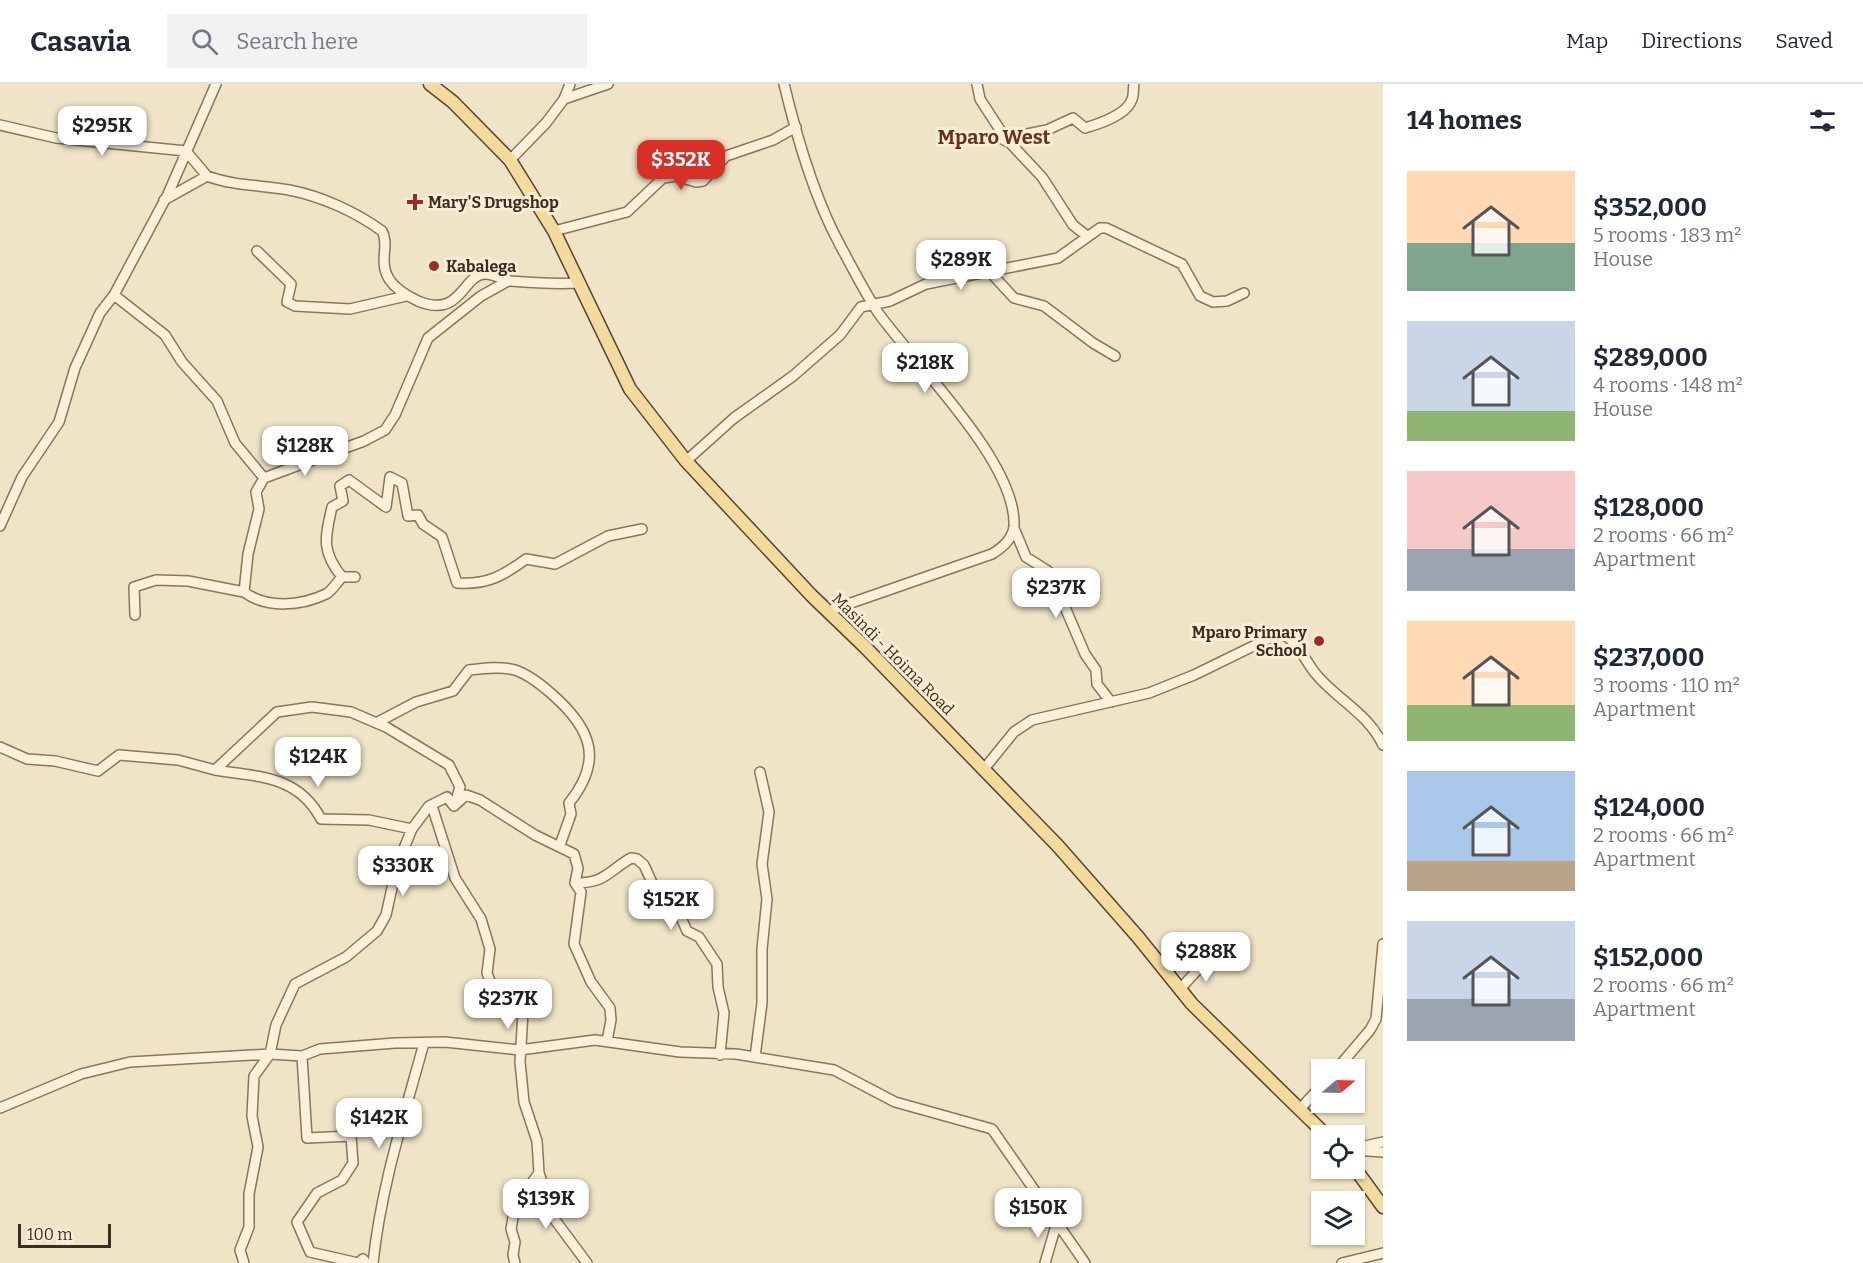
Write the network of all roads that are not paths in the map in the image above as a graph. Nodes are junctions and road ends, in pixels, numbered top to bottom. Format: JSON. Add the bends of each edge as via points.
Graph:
{"nodes":[{"id":1,"x":216,"y":84,"type":"edge"},
{"id":2,"x":430,"y":84,"type":"edge"},
{"id":3,"x":442,"y":84,"type":"edge"},
{"id":4,"x":570,"y":84,"type":"edge"},
{"id":5,"x":608,"y":84,"type":"edge"},
{"id":6,"x":784,"y":84,"type":"edge"},
{"id":7,"x":977,"y":84,"type":"edge"},
{"id":8,"x":1134,"y":84,"type":"edge"},
{"id":9,"x":564,"y":99,"type":"junction"},
{"id":10,"x":0,"y":125,"type":"edge"},
{"id":11,"x":796,"y":127,"type":"junction"},
{"id":12,"x":1002,"y":139,"type":"junction"},
{"id":13,"x":501,"y":148,"type":"junction"},
{"id":14,"x":186,"y":151,"type":"junction"},
{"id":15,"x":510,"y":160,"type":"junction"},
{"id":16,"x":207,"y":176,"type":"junction"},
{"id":17,"x":164,"y":200,"type":"junction"},
{"id":18,"x":554,"y":231,"type":"junction"},
{"id":19,"x":1087,"y":236,"type":"junction"},
{"id":20,"x":257,"y":250,"type":"dead end"},
{"id":21,"x":990,"y":272,"type":"junction"},
{"id":22,"x":508,"y":281,"type":"junction"},
{"id":23,"x":580,"y":283,"type":"junction"},
{"id":24,"x":1244,"y":293,"type":"dead end"},
{"id":25,"x":114,"y":295,"type":"junction"},
{"id":26,"x":406,"y":296,"type":"junction"},
{"id":27,"x":874,"y":304,"type":"junction"},
{"id":28,"x":1115,"y":356,"type":"dead end"},
{"id":29,"x":686,"y":461,"type":"junction"},
{"id":30,"x":264,"y":478,"type":"junction"},
{"id":31,"x":0,"y":526,"type":"edge"},
{"id":32,"x":1014,"y":528,"type":"junction"},
{"id":33,"x":642,"y":529,"type":"dead end"},
{"id":34,"x":342,"y":577,"type":"junction"},
{"id":35,"x":355,"y":577,"type":"dead end"},
{"id":36,"x":244,"y":592,"type":"junction"},
{"id":37,"x":828,"y":611,"type":"junction"},
{"id":38,"x":135,"y":615,"type":"dead end"},
{"id":39,"x":1111,"y":702,"type":"junction"},
{"id":40,"x":376,"y":723,"type":"junction"},
{"id":41,"x":1383,"y":744,"type":"edge"},
{"id":42,"x":0,"y":747,"type":"edge"},
{"id":43,"x":214,"y":770,"type":"junction"},
{"id":44,"x":984,"y":770,"type":"junction"},
{"id":45,"x":760,"y":772,"type":"dead end"},
{"id":46,"x":432,"y":806,"type":"junction"},
{"id":47,"x":454,"y":806,"type":"junction"},
{"id":48,"x":412,"y":829,"type":"junction"},
{"id":49,"x":560,"y":845,"type":"junction"},
{"id":50,"x":575,"y":883,"type":"junction"},
{"id":51,"x":1383,"y":944,"type":"edge"},
{"id":52,"x":1215,"y":956,"type":"dead end"},
{"id":53,"x":1180,"y":989,"type":"junction"},
{"id":54,"x":607,"y":1041,"type":"junction"},
{"id":55,"x":424,"y":1043,"type":"junction"},
{"id":56,"x":520,"y":1050,"type":"junction"},
{"id":57,"x":270,"y":1053,"type":"junction"},
{"id":58,"x":720,"y":1055,"type":"junction"},
{"id":59,"x":302,"y":1056,"type":"junction"},
{"id":60,"x":755,"y":1056,"type":"junction"},
{"id":61,"x":1345,"y":1059,"type":"edge"},
{"id":62,"x":1311,"y":1097,"type":"edge"},
{"id":63,"x":0,"y":1108,"type":"edge"},
{"id":64,"x":1299,"y":1110,"type":"junction"},
{"id":65,"x":1315,"y":1125,"type":"edge"},
{"id":66,"x":1383,"y":1142,"type":"edge"},
{"id":67,"x":1365,"y":1146,"type":"edge"},
{"id":68,"x":1365,"y":1151,"type":"edge"},
{"id":69,"x":1383,"y":1152,"type":"edge"},
{"id":70,"x":539,"y":1173,"type":"junction"},
{"id":71,"x":1363,"y":1179,"type":"edge"},
{"id":72,"x":1383,"y":1207,"type":"edge"},
{"id":73,"x":1057,"y":1222,"type":"junction"},
{"id":74,"x":1383,"y":1253,"type":"edge"},
{"id":75,"x":244,"y":1263,"type":"edge"},
{"id":76,"x":366,"y":1263,"type":"edge"},
{"id":77,"x":373,"y":1263,"type":"edge"},
{"id":78,"x":515,"y":1263,"type":"edge"},
{"id":79,"x":587,"y":1263,"type":"edge"},
{"id":80,"x":1045,"y":1263,"type":"edge"},
{"id":81,"x":1085,"y":1263,"type":"edge"},
{"id":82,"x":1342,"y":1263,"type":"edge"}],
"edges":[{"from":1,"to":14,"type":"street"},
{"from":2,"to":13,"type":"main road","name":"Masindi - Hoima Road"},
{"from":3,"to":13,"type":"main road","name":"Masindi - Hoima Road","via":[[476,115]]},
{"from":4,"to":9,"type":"street"},
{"from":5,"to":9,"type":"street"},
{"from":6,"to":11,"type":"street"},
{"from":7,"to":12,"type":"street","via":[[980,99]]},
{"from":8,"to":12,"type":"street","via":[[1127,108],[1093,126],[1085,128],[1073,118],[1047,130]]},
{"from":9,"to":15,"type":"street"},
{"from":10,"to":14,"type":"street","via":[[56,138]]},
{"from":11,"to":18,"type":"street","via":[[773,140],[726,156],[703,181],[663,178],[627,212]]},
{"from":11,"to":27,"type":"street","via":[[821,204]]},
{"from":12,"to":19,"type":"street","via":[[1042,177],[1072,225]]},
{"from":13,"to":15,"type":"main road","name":"Masindi - Hoima Road"},
{"from":14,"to":16,"type":"street"},
{"from":14,"to":17,"type":"street"},
{"from":15,"to":18,"type":"main road","name":"Masindi - Hoima Road"},
{"from":16,"to":17,"type":"street"},
{"from":16,"to":26,"type":"street","via":[[292,191],[328,202],[378,228],[385,238],[382,256],[389,280]]},
{"from":17,"to":25,"type":"street"},
{"from":18,"to":23,"type":"main road","name":"Masindi - Hoima Road"},
{"from":19,"to":21,"type":"street","via":[[1058,258]]},
{"from":19,"to":24,"type":"street","via":[[1107,228],[1169,256],[1185,267],[1200,296],[1213,302]]},
{"from":20,"to":26,"type":"street","via":[[291,284],[288,302],[295,306],[350,309]]},
{"from":21,"to":27,"type":"street","via":[[926,284]]},
{"from":21,"to":28,"type":"street","via":[[1014,298],[1044,306]]},
{"from":22,"to":23,"type":"street"},
{"from":22,"to":26,"type":"street","via":[[489,274],[477,275],[462,293],[440,306]]},
{"from":22,"to":30,"type":"street","via":[[481,296],[428,338],[385,430]]},
{"from":23,"to":29,"type":"main road","name":"Masindi - Hoima Road","via":[[630,389]]},
{"from":25,"to":30,"type":"street","via":[[165,335],[182,362],[217,401],[235,443]]},
{"from":25,"to":31,"type":"street","via":[[100,313],[75,368],[59,422],[22,477]]},
{"from":27,"to":29,"type":"street","via":[[861,307],[840,334],[793,376],[734,418]]},
{"from":27,"to":32,"type":"street","via":[[982,444],[1005,490]]},
{"from":29,"to":37,"type":"main road","name":"Masindi - Hoima Road"},
{"from":30,"to":36,"type":"street","via":[[256,492],[259,509]]},
{"from":32,"to":37,"type":"street","via":[[1005,543],[986,557]]},
{"from":32,"to":39,"type":"street","via":[[1026,557],[1052,577],[1085,654],[1096,670],[1097,684]]},
{"from":33,"to":34,"type":"street","via":[[608,536],[555,564],[526,559],[500,578],[457,583],[442,537],[423,524],[418,515],[408,516],[402,483],[390,477],[386,507],[350,480],[340,486],[343,501],[332,507],[327,531],[328,559]]},
{"from":34,"to":35,"type":"street"},
{"from":34,"to":36,"type":"street","via":[[327,593],[285,605],[254,599]]},
{"from":36,"to":38,"type":"street","via":[[188,581],[156,580],[134,587]]},
{"from":37,"to":44,"type":"main road","name":"Masindi - Hoima Road"},
{"from":39,"to":41,"type":"street","via":[[1168,686],[1283,633],[1324,684],[1364,716]]},
{"from":39,"to":44,"type":"street","via":[[1022,725]]},
{"from":40,"to":43,"type":"street","via":[[351,712],[312,707],[277,711]]},
{"from":40,"to":47,"type":"street","via":[[449,765],[460,787]]},
{"from":40,"to":49,"type":"street","via":[[417,702],[453,691],[469,670],[516,670],[541,684],[584,730],[591,751],[586,776],[569,803],[571,814]]},
{"from":42,"to":43,"type":"street","via":[[27,759],[98,771],[119,755],[178,760]]},
{"from":43,"to":48,"type":"street","via":[[282,781],[311,800],[321,819],[369,820]]},
{"from":44,"to":53,"type":"main road","name":"Masindi - Hoima Road","via":[[1058,846]]},
{"from":45,"to":60,"type":"street","via":[[769,812],[762,864],[766,899],[762,1004]]},
{"from":46,"to":47,"type":"street","via":[[447,797]]},
{"from":46,"to":48,"type":"street"},
{"from":46,"to":56,"type":"street","via":[[455,878],[481,919],[490,949],[487,973],[495,998],[523,1012]]},
{"from":47,"to":49,"type":"street","via":[[466,795],[480,800],[535,835]]},
{"from":48,"to":57,"type":"street","via":[[397,865],[386,915],[376,931],[346,957],[295,984],[276,1025]]},
{"from":49,"to":50,"type":"street","via":[[577,858]]},
{"from":50,"to":54,"type":"street","via":[[581,892],[574,944],[591,982],[610,1008]]},
{"from":50,"to":58,"type":"street","via":[[609,876],[631,858],[644,865],[654,887],[715,960],[724,1013]]},
{"from":51,"to":61,"type":"street","via":[[1376,1019]]},
{"from":52,"to":53,"type":"street"},
{"from":53,"to":64,"type":"main road","name":"Masindi - Hoima Road"},
{"from":54,"to":56,"type":"street"},
{"from":54,"to":58,"type":"street"},
{"from":55,"to":56,"type":"street"},
{"from":55,"to":59,"type":"street","via":[[320,1049]]},
{"from":55,"to":77,"type":"street","via":[[390,1160]]},
{"from":56,"to":70,"type":"street","via":[[524,1102],[537,1142]]},
{"from":57,"to":59,"type":"street"},
{"from":57,"to":63,"type":"street","via":[[130,1062],[81,1074]]},
{"from":57,"to":75,"type":"street","via":[[254,1076],[252,1116],[258,1147],[249,1194],[249,1227],[240,1250]]},
{"from":58,"to":60,"type":"street"},
{"from":59,"to":76,"type":"street","via":[[307,1138],[351,1136],[353,1163],[342,1180],[317,1193],[297,1222],[310,1252],[358,1263],[363,1259]]},
{"from":60,"to":73,"type":"street","via":[[834,1070],[895,1102],[992,1129]]},
{"from":62,"to":64,"type":"street"},
{"from":64,"to":65,"type":"main road","name":"Masindi - Hoima Road"},
{"from":66,"to":67,"type":"street"},
{"from":68,"to":69,"type":"street"},
{"from":70,"to":78,"type":"street","via":[[515,1206],[511,1229]]},
{"from":70,"to":79,"type":"street","via":[[555,1220]]},
{"from":71,"to":72,"type":"main road"},
{"from":73,"to":80,"type":"street"},
{"from":73,"to":81,"type":"street"},
{"from":74,"to":82,"type":"street"}]}
